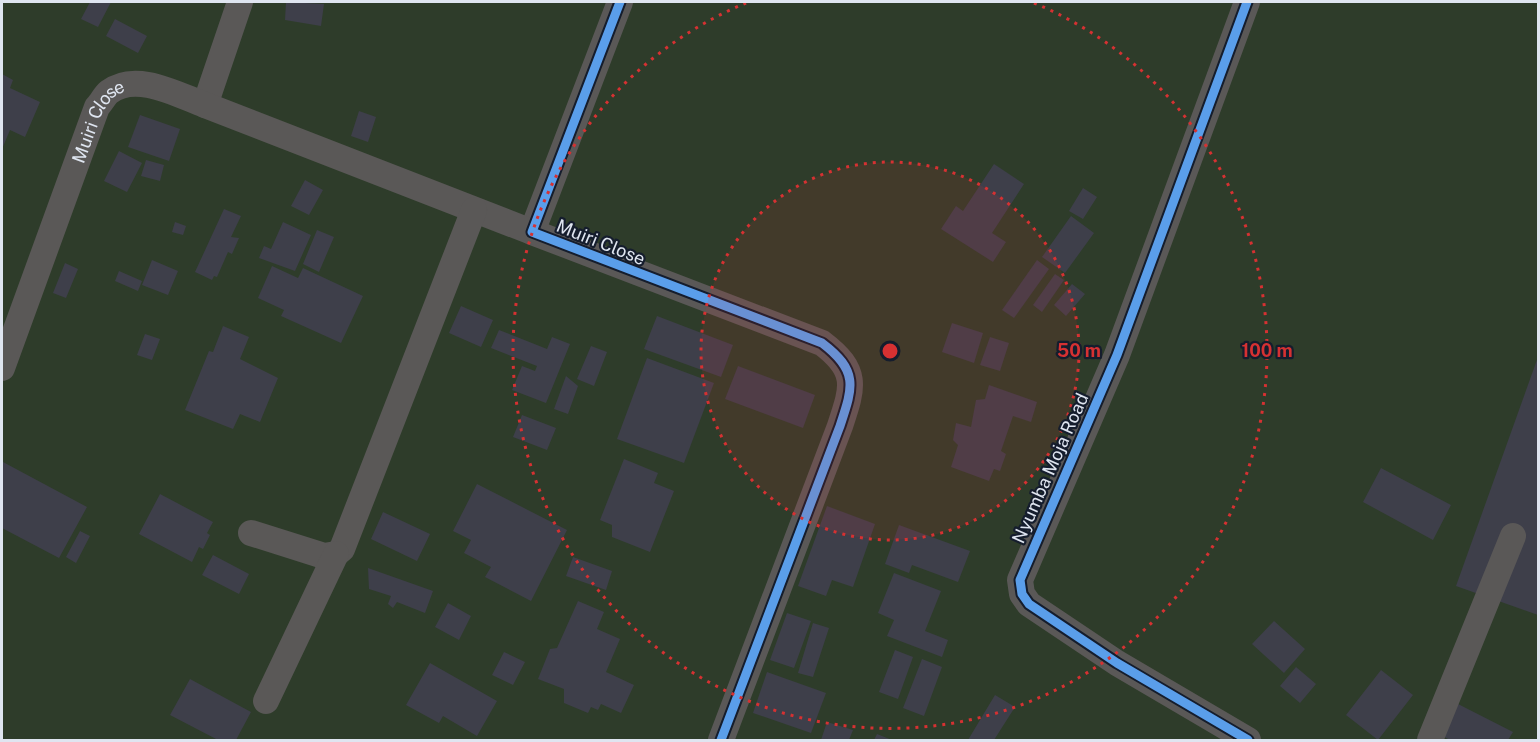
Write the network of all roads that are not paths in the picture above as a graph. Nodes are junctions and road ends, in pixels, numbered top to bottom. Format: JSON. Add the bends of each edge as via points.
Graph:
{"nodes":[{"id":1,"x":240,"y":2,"type":"edge"},
{"id":2,"x":620,"y":2,"type":"edge"},
{"id":3,"x":1247,"y":2,"type":"edge"},
{"id":4,"x":205,"y":105,"type":"junction"},
{"id":5,"x":474,"y":210,"type":"junction"},
{"id":6,"x":532,"y":232,"type":"junction"},
{"id":7,"x":2,"y":368,"type":"edge"},
{"id":8,"x":251,"y":533,"type":"dead end"},
{"id":9,"x":1513,"y":536,"type":"dead end"},
{"id":10,"x":336,"y":554,"type":"junction"},
{"id":11,"x":266,"y":701,"type":"dead end"},
{"id":12,"x":721,"y":741,"type":"edge"},
{"id":13,"x":1248,"y":741,"type":"edge"},
{"id":14,"x":1430,"y":741,"type":"edge"}],
"edges":[{"from":1,"to":4,"type":"street"},
{"from":2,"to":6,"type":"street","name":"Muiri Close"},
{"from":3,"to":13,"type":"street","name":"Nyumba Moja Road","via":[[1117,354],[1020,580],[1022,594],[1029,604],[1117,663]]},
{"from":4,"to":5,"type":"street","name":"Muiri Close"},
{"from":4,"to":7,"type":"street","name":"Muiri Close","via":[[150,85],[127,84],[109,92],[97,107]]},
{"from":5,"to":6,"type":"street","name":"Muiri Close"},
{"from":5,"to":10,"type":"street","via":[[353,522]]},
{"from":6,"to":12,"type":"street","name":"Muiri Close","via":[[822,344],[838,355],[849,370],[851,389],[843,418]]},
{"from":8,"to":10,"type":"street","via":[[316,554]]},
{"from":9,"to":14,"type":"street"},
{"from":10,"to":11,"type":"street"}]}
